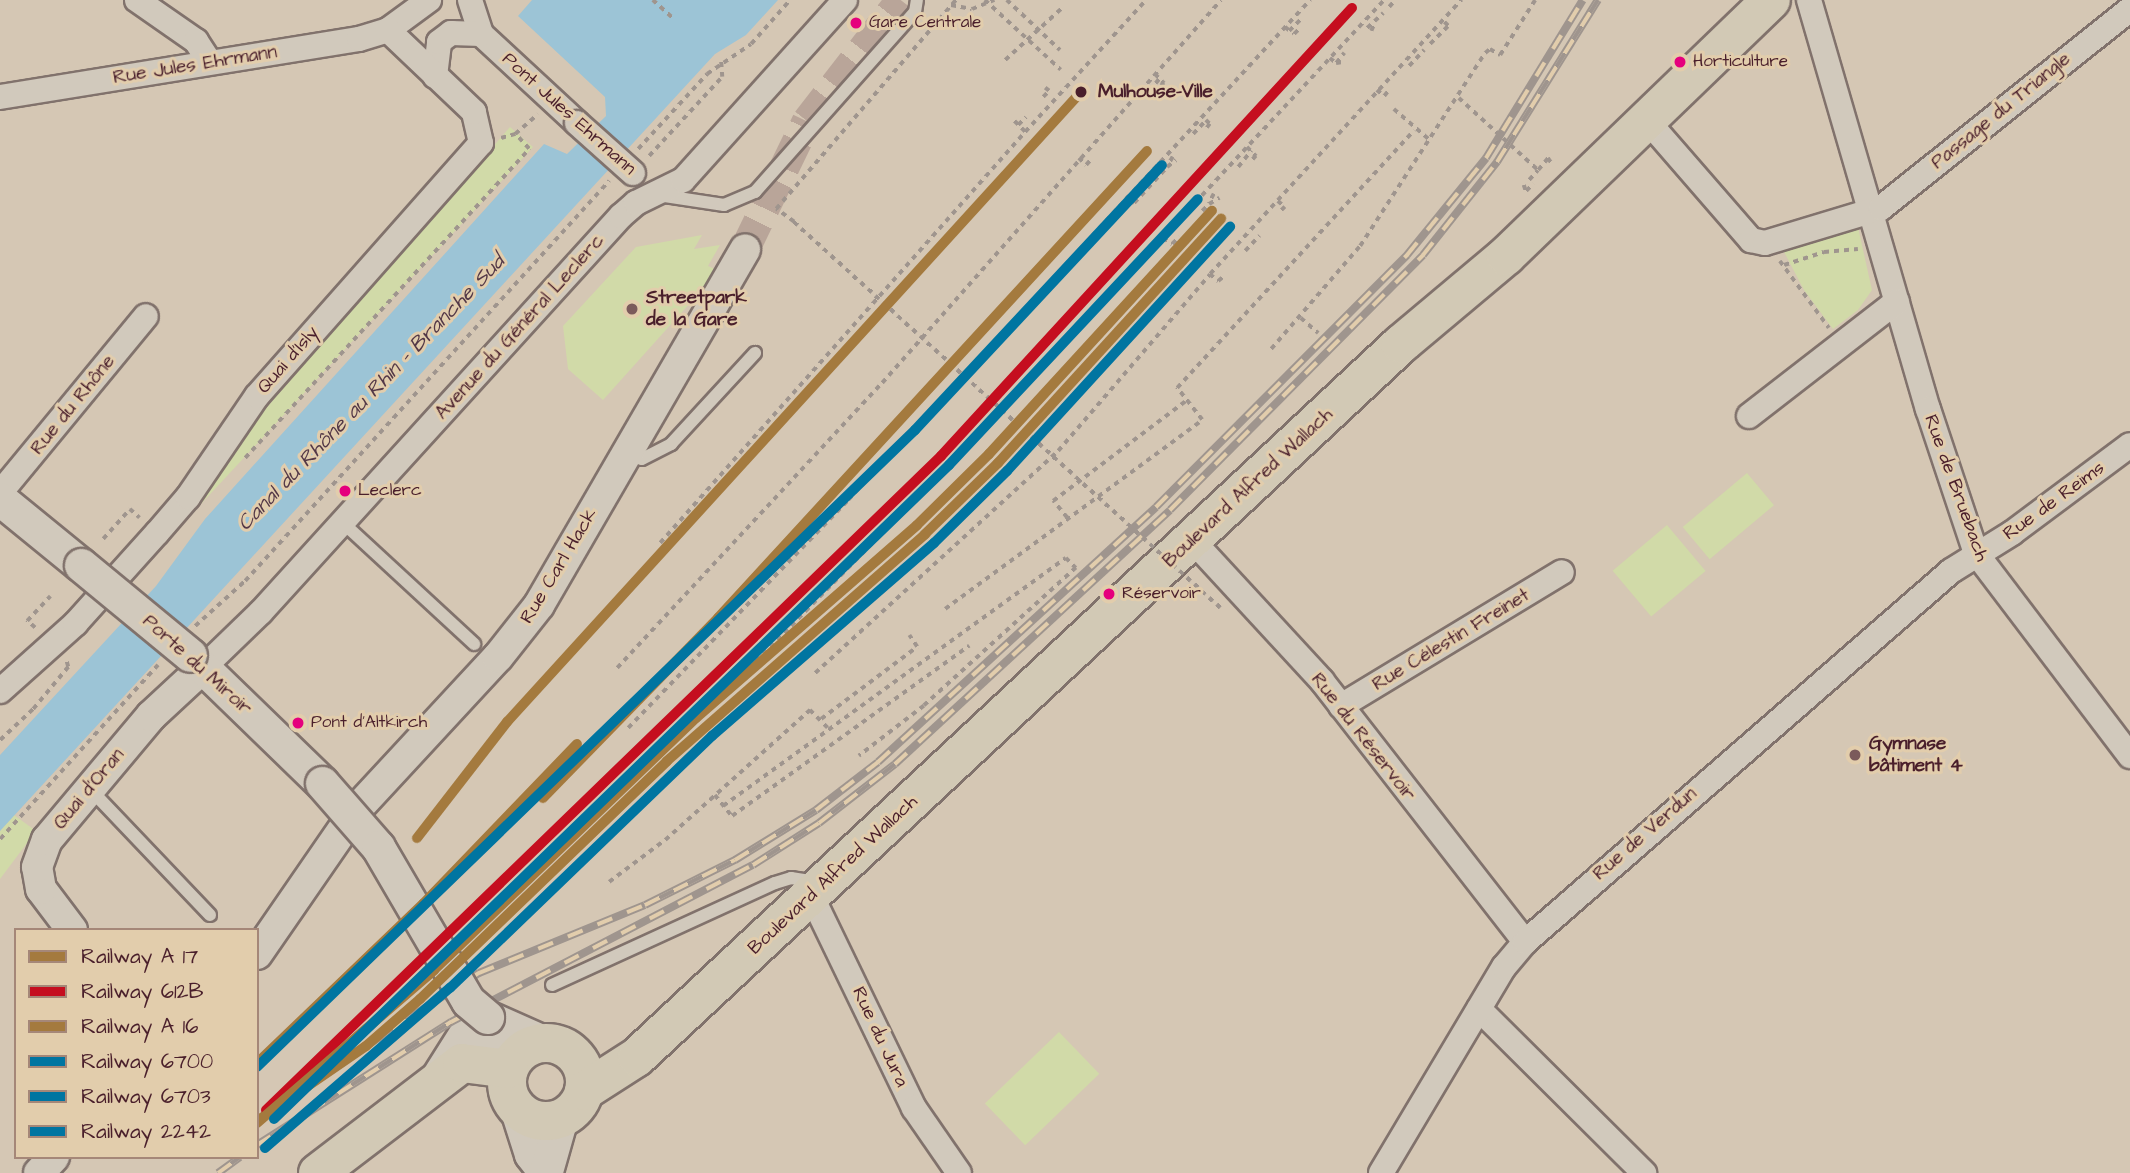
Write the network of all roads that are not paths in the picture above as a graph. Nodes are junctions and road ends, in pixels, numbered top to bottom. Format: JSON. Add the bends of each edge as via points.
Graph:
{"nodes":[{"id":1,"x":137,"y":0,"type":"edge"},
{"id":2,"x":429,"y":0,"type":"edge"},
{"id":3,"x":470,"y":0,"type":"edge"},
{"id":4,"x":845,"y":0,"type":"edge"},
{"id":5,"x":917,"y":0,"type":"edge"},
{"id":6,"x":1771,"y":0,"type":"edge"},
{"id":7,"x":1809,"y":0,"type":"edge"},
{"id":8,"x":2130,"y":9,"type":"edge"},
{"id":9,"x":388,"y":30,"type":"junction"},
{"id":10,"x":481,"y":34,"type":"junction"},
{"id":11,"x":209,"y":61,"type":"junction"},
{"id":12,"x":435,"y":76,"type":"junction"},
{"id":13,"x":0,"y":97,"type":"edge"},
{"id":14,"x":1645,"y":118,"type":"junction"},
{"id":15,"x":656,"y":195,"type":"junction"},
{"id":16,"x":1872,"y":213,"type":"junction"},
{"id":17,"x":745,"y":249,"type":"tunnel mouth"},
{"id":18,"x":1897,"y":300,"type":"junction"},
{"id":19,"x":146,"y":316,"type":"dead end"},
{"id":20,"x":755,"y":353,"type":"dead end"},
{"id":21,"x":1749,"y":416,"type":"dead end"},
{"id":22,"x":2130,"y":445,"type":"edge"},
{"id":23,"x":625,"y":455,"type":"junction"},
{"id":24,"x":0,"y":493,"type":"edge"},
{"id":25,"x":0,"y":499,"type":"edge"},
{"id":26,"x":341,"y":522,"type":"junction"},
{"id":27,"x":1192,"y":540,"type":"junction"},
{"id":28,"x":1976,"y":553,"type":"junction"},
{"id":29,"x":1562,"y":572,"type":"dead end"},
{"id":30,"x":474,"y":643,"type":"dead end"},
{"id":31,"x":185,"y":655,"type":"junction"},
{"id":32,"x":0,"y":691,"type":"edge"},
{"id":33,"x":1340,"y":706,"type":"junction"},
{"id":34,"x":2130,"y":756,"type":"edge"},
{"id":35,"x":88,"y":787,"type":"junction"},
{"id":36,"x":817,"y":890,"type":"junction"},
{"id":37,"x":210,"y":915,"type":"dead end"},
{"id":38,"x":70,"y":928,"type":"edge"},
{"id":39,"x":1525,"y":942,"type":"junction"},
{"id":40,"x":259,"y":951,"type":"edge"},
{"id":41,"x":552,"y":985,"type":"dead end"},
{"id":42,"x":1479,"y":1009,"type":"junction"},
{"id":43,"x":475,"y":1015,"type":"junction"},
{"id":44,"x":539,"y":1080,"type":"junction"},
{"id":45,"x":434,"y":1083,"type":"junction"},
{"id":46,"x":52,"y":1159,"type":"edge"},
{"id":47,"x":546,"y":1172,"type":"edge"},
{"id":48,"x":39,"y":1173,"type":"edge"},
{"id":49,"x":318,"y":1173,"type":"edge"},
{"id":50,"x":958,"y":1173,"type":"edge"},
{"id":51,"x":1381,"y":1173,"type":"edge"},
{"id":52,"x":1644,"y":1173,"type":"edge"}],
"edges":[{"from":1,"to":11,"type":"street","via":[[196,41]]},
{"from":2,"to":9,"type":"street"},
{"from":3,"to":10,"type":"street"},
{"from":4,"to":15,"type":"street","name":"Avenue du Général Leclerc","via":[[683,180]]},
{"from":5,"to":15,"type":"lane","via":[[915,12],[755,192],[724,205]]},
{"from":6,"to":14,"type":"main road","name":"Boulevard Alfred Wallach"},
{"from":7,"to":16,"type":"street","name":"Rue de Bruebach"},
{"from":8,"to":16,"type":"street","name":"Passage du Triangle"},
{"from":9,"to":11,"type":"street","name":"Rue Jules Ehrmann","via":[[359,39]]},
{"from":9,"to":12,"type":"street","name":"Quai d'Isly"},
{"from":10,"to":12,"type":"street","via":[[452,33],[439,42]]},
{"from":10,"to":15,"type":"street","name":"Pont Jules Ehrmann","bridge":true,"via":[[577,123],[633,164]]},
{"from":11,"to":13,"type":"street","name":"Rue Jules Ehrmann"},
{"from":12,"to":32,"type":"street","name":"Quai d'Isly","via":[[474,112],[481,143],[257,396],[188,497],[150,527],[75,624]]},
{"from":14,"to":16,"type":"street","via":[[1751,240],[1765,243]]},
{"from":14,"to":27,"type":"main road","name":"Boulevard Alfred Wallach","via":[[1583,184],[1401,344]]},
{"from":15,"to":26,"type":"street","name":"Avenue du Général Leclerc","via":[[621,216]]},
{"from":16,"to":18,"type":"street","name":"Rue de Bruebach"},
{"from":17,"to":23,"type":"street","name":"Rue Carl Hack"},
{"from":18,"to":21,"type":"street"},
{"from":18,"to":28,"type":"street","name":"Rue de Bruebach"},
{"from":19,"to":24,"type":"street","name":"Rue du Rhône"},
{"from":20,"to":23,"type":"lane","via":[[671,444],[642,459]]},
{"from":22,"to":28,"type":"street","name":"Rue de Reims","via":[[2012,533]]},
{"from":23,"to":40,"type":"street","name":"Rue Carl Hack","via":[[520,630],[357,809]]},
{"from":25,"to":31,"type":"main road","name":"Porte du Miroir","bridge":true},
{"from":26,"to":30,"type":"lane"},
{"from":26,"to":31,"type":"street","name":"Avenue du Général Leclerc","via":[[231,645]]},
{"from":27,"to":33,"type":"street","name":"Rue du Réservoir"},
{"from":27,"to":36,"type":"main road","name":"Boulevard Alfred Wallach"},
{"from":28,"to":34,"type":"street","name":"Rue de Bruebach"},
{"from":28,"to":39,"type":"street","name":"Rue de Verdun"},
{"from":29,"to":33,"type":"street","name":"Rue Célestin Freinet"},
{"from":31,"to":35,"type":"street","name":"Quai d'Oran","via":[[150,716]]},
{"from":31,"to":43,"type":"main road","name":"Porte du Miroir","bridge":true,"via":[[322,783],[377,847]]},
{"from":33,"to":39,"type":"street","name":"Rue du Réservoir"},
{"from":35,"to":37,"type":"lane"},
{"from":35,"to":38,"type":"street","name":"Quai d'Oran","via":[[47,840],[37,867],[41,889]]},
{"from":36,"to":41,"type":"lane","via":[[799,878],[775,883]]},
{"from":36,"to":44,"type":"main road","name":"Boulevard Alfred Wallach","via":[[662,1033]]},
{"from":36,"to":50,"type":"street","name":"Rue du Jura","via":[[914,1108]]},
{"from":39,"to":42,"type":"street","name":"Rue de Verdun"},
{"from":42,"to":51,"type":"street","name":"Rue de Verdun"},
{"from":42,"to":52,"type":"street"},
{"from":43,"to":44,"type":"main road"},
{"from":43,"to":45,"type":"main road"},
{"from":44,"to":45,"type":"main road","name":"Boulevard Alfred Wallach","via":[[462,1063]]},
{"from":44,"to":47,"type":"main road"},
{"from":44,"to":47,"type":"main road","via":[[531,1154]]},
{"from":45,"to":49,"type":"main road","name":"Boulevard Alfred Wallach"},
{"from":46,"to":48,"type":"street"}]}
